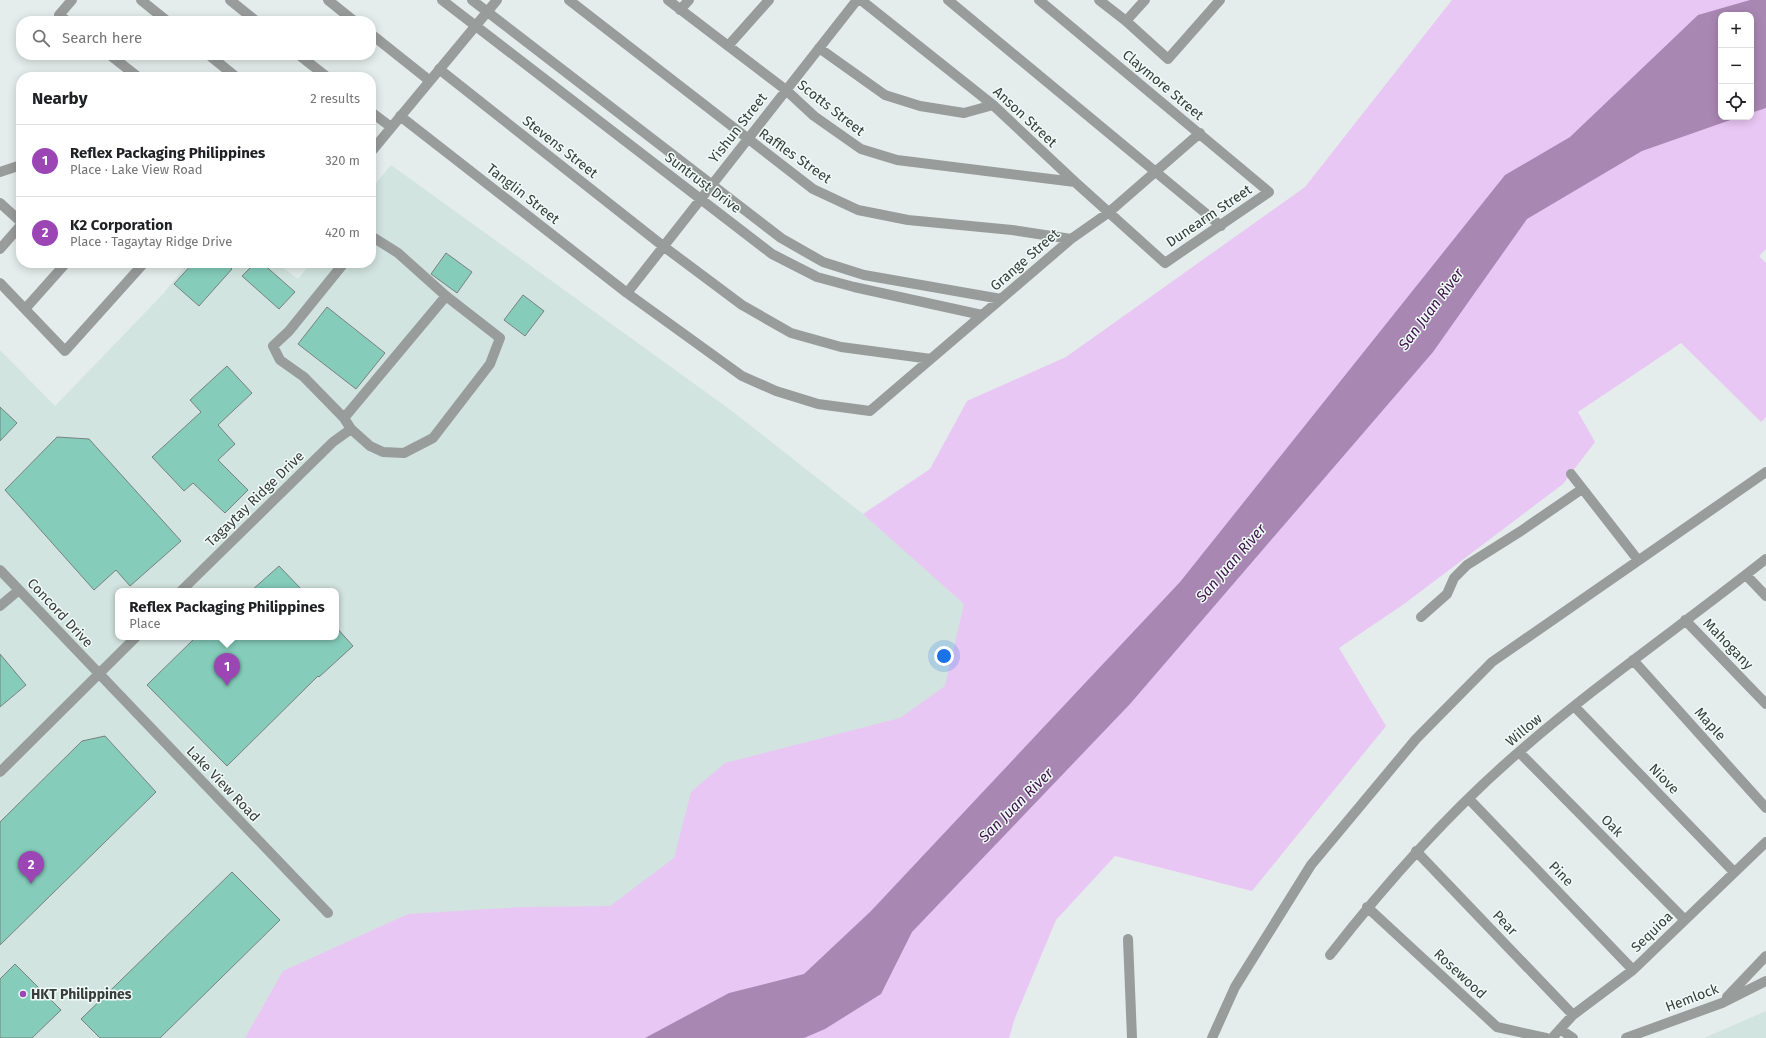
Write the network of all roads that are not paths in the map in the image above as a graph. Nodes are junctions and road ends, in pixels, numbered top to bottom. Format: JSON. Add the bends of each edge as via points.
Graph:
{"nodes":[{"id":1,"x":72,"y":0,"type":"edge"},
{"id":2,"x":141,"y":0,"type":"edge"},
{"id":3,"x":230,"y":0,"type":"edge"},
{"id":4,"x":328,"y":0,"type":"edge"},
{"id":5,"x":442,"y":0,"type":"edge"},
{"id":6,"x":472,"y":0,"type":"edge"},
{"id":7,"x":497,"y":0,"type":"edge"},
{"id":8,"x":569,"y":0,"type":"edge"},
{"id":9,"x":668,"y":0,"type":"edge"},
{"id":10,"x":689,"y":0,"type":"edge"},
{"id":11,"x":770,"y":0,"type":"edge"},
{"id":12,"x":857,"y":0,"type":"edge"},
{"id":13,"x":861,"y":0,"type":"edge"},
{"id":14,"x":948,"y":0,"type":"edge"},
{"id":15,"x":1039,"y":0,"type":"edge"},
{"id":16,"x":1099,"y":0,"type":"edge"},
{"id":17,"x":1145,"y":0,"type":"edge"},
{"id":18,"x":1220,"y":0,"type":"edge"},
{"id":19,"x":680,"y":10,"type":"junction"},
{"id":20,"x":487,"y":12,"type":"junction"},
{"id":21,"x":64,"y":16,"type":"edge"},
{"id":22,"x":161,"y":16,"type":"edge"},
{"id":23,"x":250,"y":16,"type":"edge"},
{"id":24,"x":348,"y":16,"type":"edge"},
{"id":25,"x":1126,"y":21,"type":"junction"},
{"id":26,"x":475,"y":26,"type":"junction"},
{"id":27,"x":376,"y":38,"type":"edge"},
{"id":28,"x":728,"y":46,"type":"junction"},
{"id":29,"x":819,"y":48,"type":"junction"},
{"id":30,"x":116,"y":60,"type":"edge"},
{"id":31,"x":215,"y":60,"type":"edge"},
{"id":32,"x":305,"y":60,"type":"edge"},
{"id":33,"x":439,"y":70,"type":"junction"},
{"id":34,"x":132,"y":72,"type":"edge"},
{"id":35,"x":230,"y":72,"type":"edge"},
{"id":36,"x":321,"y":72,"type":"edge"},
{"id":37,"x":430,"y":81,"type":"junction"},
{"id":38,"x":786,"y":90,"type":"junction"},
{"id":39,"x":993,"y":105,"type":"junction"},
{"id":40,"x":376,"y":116,"type":"edge"},
{"id":41,"x":400,"y":116,"type":"junction"},
{"id":42,"x":391,"y":128,"type":"junction"},
{"id":43,"x":1200,"y":133,"type":"junction"},
{"id":44,"x":747,"y":139,"type":"junction"},
{"id":45,"x":376,"y":146,"type":"edge"},
{"id":46,"x":16,"y":167,"type":"edge"},
{"id":47,"x":0,"y":172,"type":"edge"},
{"id":48,"x":1156,"y":172,"type":"junction"},
{"id":49,"x":1075,"y":182,"type":"junction"},
{"id":50,"x":711,"y":185,"type":"junction"},
{"id":51,"x":1269,"y":192,"type":"joint"},
{"id":52,"x":700,"y":199,"type":"junction"},
{"id":53,"x":0,"y":203,"type":"edge"},
{"id":54,"x":1108,"y":213,"type":"junction"},
{"id":55,"x":16,"y":218,"type":"edge"},
{"id":56,"x":1221,"y":226,"type":"junction"},
{"id":57,"x":16,"y":229,"type":"edge"},
{"id":58,"x":376,"y":239,"type":"edge"},
{"id":59,"x":1071,"y":239,"type":"junction"},
{"id":60,"x":663,"y":246,"type":"junction"},
{"id":61,"x":0,"y":249,"type":"edge"},
{"id":62,"x":1165,"y":262,"type":"joint"},
{"id":63,"x":62,"y":268,"type":"edge"},
{"id":64,"x":140,"y":268,"type":"edge"},
{"id":65,"x":340,"y":268,"type":"edge"},
{"id":66,"x":0,"y":283,"type":"edge"},
{"id":67,"x":627,"y":293,"type":"junction"},
{"id":68,"x":446,"y":296,"type":"junction"},
{"id":69,"x":1001,"y":299,"type":"junction"},
{"id":70,"x":25,"y":309,"type":"junction"},
{"id":71,"x":982,"y":315,"type":"junction"},
{"id":72,"x":931,"y":359,"type":"junction"},
{"id":73,"x":870,"y":411,"type":"joint"},
{"id":74,"x":344,"y":418,"type":"junction"},
{"id":75,"x":351,"y":429,"type":"junction"},
{"id":76,"x":1766,"y":472,"type":"edge"},
{"id":77,"x":1571,"y":474,"type":"dead end"},
{"id":78,"x":1582,"y":489,"type":"junction"},
{"id":79,"x":1638,"y":560,"type":"junction"},
{"id":80,"x":1766,"y":560,"type":"edge"},
{"id":81,"x":0,"y":570,"type":"edge"},
{"id":82,"x":1746,"y":575,"type":"junction"},
{"id":83,"x":184,"y":588,"type":"edge"},
{"id":84,"x":19,"y":590,"type":"junction"},
{"id":85,"x":1766,"y":596,"type":"edge"},
{"id":86,"x":0,"y":606,"type":"edge"},
{"id":87,"x":1421,"y":617,"type":"dead end"},
{"id":88,"x":1686,"y":620,"type":"junction"},
{"id":89,"x":133,"y":640,"type":"edge"},
{"id":90,"x":1633,"y":660,"type":"junction"},
{"id":91,"x":99,"y":675,"type":"junction"},
{"id":92,"x":1766,"y":704,"type":"edge"},
{"id":93,"x":1574,"y":706,"type":"junction"},
{"id":94,"x":1519,"y":752,"type":"junction"},
{"id":95,"x":0,"y":772,"type":"edge"},
{"id":96,"x":1469,"y":799,"type":"junction"},
{"id":97,"x":1766,"y":808,"type":"edge"},
{"id":98,"x":1766,"y":842,"type":"edge"},
{"id":99,"x":1416,"y":851,"type":"junction"},
{"id":100,"x":1734,"y":872,"type":"junction"},
{"id":101,"x":1367,"y":908,"type":"junction"},
{"id":102,"x":328,"y":913,"type":"dead end"},
{"id":103,"x":1685,"y":920,"type":"junction"},
{"id":104,"x":1128,"y":939,"type":"dead end"},
{"id":105,"x":1330,"y":955,"type":"dead end"},
{"id":106,"x":1766,"y":956,"type":"edge"},
{"id":107,"x":1633,"y":970,"type":"junction"},
{"id":108,"x":1766,"y":981,"type":"edge"},
{"id":109,"x":1722,"y":1003,"type":"junction"},
{"id":110,"x":1573,"y":1015,"type":"junction"},
{"id":111,"x":1560,"y":1029,"type":"junction"},
{"id":112,"x":1132,"y":1038,"type":"edge"},
{"id":113,"x":1212,"y":1038,"type":"edge"},
{"id":114,"x":1546,"y":1038,"type":"edge"},
{"id":115,"x":1552,"y":1038,"type":"edge"},
{"id":116,"x":1573,"y":1038,"type":"edge"},
{"id":117,"x":1626,"y":1038,"type":"edge"}],
"edges":[{"from":1,"to":21,"type":"street"},
{"from":2,"to":22,"type":"street"},
{"from":3,"to":23,"type":"street"},
{"from":4,"to":24,"type":"street"},
{"from":5,"to":26,"type":"street","name":"Suntrust Drive"},
{"from":6,"to":20,"type":"street","name":"Suntrust Drive"},
{"from":7,"to":20,"type":"street"},
{"from":8,"to":44,"type":"street","name":"Raffles Street"},
{"from":9,"to":19,"type":"street","name":"Scotts Street"},
{"from":10,"to":19,"type":"street"},
{"from":11,"to":28,"type":"street"},
{"from":12,"to":29,"type":"street","name":"Yishun Street"},
{"from":13,"to":39,"type":"street","name":"Anson Street"},
{"from":14,"to":48,"type":"street"},
{"from":15,"to":43,"type":"street","name":"Claymore Street"},
{"from":16,"to":25,"type":"street"},
{"from":17,"to":25,"type":"street"},
{"from":18,"to":25,"type":"street","via":[[1168,59]]},
{"from":19,"to":28,"type":"street","name":"Scotts Street"},
{"from":20,"to":26,"type":"street"},
{"from":20,"to":50,"type":"street","name":"Suntrust Drive"},
{"from":26,"to":33,"type":"street"},
{"from":26,"to":52,"type":"street","name":"Suntrust Drive"},
{"from":27,"to":37,"type":"street"},
{"from":28,"to":38,"type":"street","name":"Scotts Street"},
{"from":29,"to":38,"type":"street","name":"Yishun Street"},
{"from":29,"to":39,"type":"street","via":[[885,95],[920,106],[964,113]]},
{"from":30,"to":34,"type":"street"},
{"from":31,"to":35,"type":"street"},
{"from":32,"to":36,"type":"street"},
{"from":33,"to":37,"type":"street"},
{"from":33,"to":60,"type":"street","name":"Stevens Street"},
{"from":37,"to":41,"type":"street"},
{"from":38,"to":44,"type":"street","name":"Yishun Street"},
{"from":38,"to":49,"type":"street","name":"Scotts Street","via":[[814,116],[861,149],[897,160]]},
{"from":39,"to":49,"type":"street","name":"Anson Street"},
{"from":40,"to":42,"type":"street"},
{"from":41,"to":42,"type":"street"},
{"from":41,"to":67,"type":"street","name":"Tanglin Street"},
{"from":42,"to":45,"type":"street"},
{"from":43,"to":48,"type":"street","name":"Grange Street"},
{"from":43,"to":51,"type":"street","name":"Claymore Street"},
{"from":44,"to":50,"type":"street","name":"Yishun Street"},
{"from":44,"to":59,"type":"street","name":"Raffles Street","via":[[813,189],[858,210],[908,220],[1005,229]]},
{"from":46,"to":47,"type":"street"},
{"from":48,"to":54,"type":"street","name":"Grange Street"},
{"from":48,"to":56,"type":"street"},
{"from":49,"to":54,"type":"street","name":"Anson Street"},
{"from":50,"to":52,"type":"street","name":"Yishun Street"},
{"from":50,"to":69,"type":"street","name":"Suntrust Drive","via":[[781,238],[823,262],[864,275]]},
{"from":51,"to":56,"type":"street","name":"Dunearm Street"},
{"from":52,"to":60,"type":"street","name":"Yishun Street"},
{"from":52,"to":71,"type":"street","name":"Suntrust Drive","via":[[772,254],[817,277]]},
{"from":53,"to":55,"type":"street"},
{"from":54,"to":59,"type":"street","name":"Grange Street"},
{"from":54,"to":62,"type":"street","name":"Anson Street"},
{"from":56,"to":62,"type":"street","name":"Dunearm Street"},
{"from":57,"to":61,"type":"street"},
{"from":58,"to":68,"type":"street","via":[[398,253]]},
{"from":59,"to":69,"type":"street","name":"Grange Street"},
{"from":60,"to":67,"type":"street","name":"Yishun Street"},
{"from":60,"to":72,"type":"street","name":"Stevens Street","via":[[742,305],[791,333],[841,347]]},
{"from":63,"to":70,"type":"street"},
{"from":64,"to":70,"type":"street","via":[[65,351]]},
{"from":65,"to":74,"type":"street","via":[[289,331],[273,346],[280,360],[304,377]]},
{"from":66,"to":70,"type":"street"},
{"from":67,"to":73,"type":"street","name":"Tanglin Street","via":[[742,376],[776,391],[818,404]]},
{"from":68,"to":74,"type":"street"},
{"from":68,"to":75,"type":"street","via":[[500,338],[490,364],[433,438],[404,453],[383,452],[370,446]]},
{"from":69,"to":71,"type":"street","name":"Grange Street"},
{"from":71,"to":72,"type":"street","name":"Grange Street"},
{"from":72,"to":73,"type":"street","name":"Grange Street"},
{"from":74,"to":75,"type":"street"},
{"from":75,"to":83,"type":"street","name":"Tagaytay Ridge Drive","via":[[333,442]]},
{"from":76,"to":79,"type":"street"},
{"from":77,"to":78,"type":"street"},
{"from":78,"to":79,"type":"street"},
{"from":78,"to":87,"type":"street","via":[[1466,565],[1454,578],[1447,594]]},
{"from":79,"to":113,"type":"street","via":[[1492,662],[1416,739],[1311,865],[1235,987]]},
{"from":80,"to":82,"type":"street","name":"Willow"},
{"from":81,"to":84,"type":"street","name":"Concord Drive"},
{"from":82,"to":85,"type":"street"},
{"from":82,"to":88,"type":"street","name":"Willow"},
{"from":84,"to":86,"type":"street"},
{"from":84,"to":91,"type":"street","name":"Concord Drive"},
{"from":88,"to":90,"type":"street","name":"Willow"},
{"from":88,"to":92,"type":"street","name":"Mahogany"},
{"from":89,"to":91,"type":"street"},
{"from":90,"to":93,"type":"street","name":"Willow"},
{"from":90,"to":97,"type":"street","name":"Maple"},
{"from":91,"to":95,"type":"street"},
{"from":91,"to":102,"type":"street","name":"Lake View Road"},
{"from":93,"to":94,"type":"street","name":"Willow"},
{"from":93,"to":100,"type":"street","name":"Niove"},
{"from":94,"to":96,"type":"street","name":"Willow"},
{"from":94,"to":103,"type":"street","name":"Oak"},
{"from":96,"to":99,"type":"street","name":"Willow"},
{"from":96,"to":107,"type":"street","name":"Pine"},
{"from":98,"to":100,"type":"street","name":"Sequioa"},
{"from":99,"to":101,"type":"street","name":"Willow"},
{"from":99,"to":110,"type":"street","name":"Pear"},
{"from":100,"to":103,"type":"street","name":"Sequioa"},
{"from":101,"to":105,"type":"street","name":"Willow"},
{"from":101,"to":114,"type":"street","name":"Rosewood","via":[[1497,1027]]},
{"from":103,"to":107,"type":"street","name":"Sequioa"},
{"from":104,"to":112,"type":"street"},
{"from":106,"to":109,"type":"street"},
{"from":107,"to":110,"type":"street","name":"Sequioa"},
{"from":108,"to":109,"type":"street","name":"Hemlock"},
{"from":109,"to":117,"type":"street","name":"Hemlock"},
{"from":110,"to":111,"type":"street","name":"Sequioa"},
{"from":111,"to":115,"type":"street","name":"Sequioa"},
{"from":111,"to":116,"type":"street"}]}
